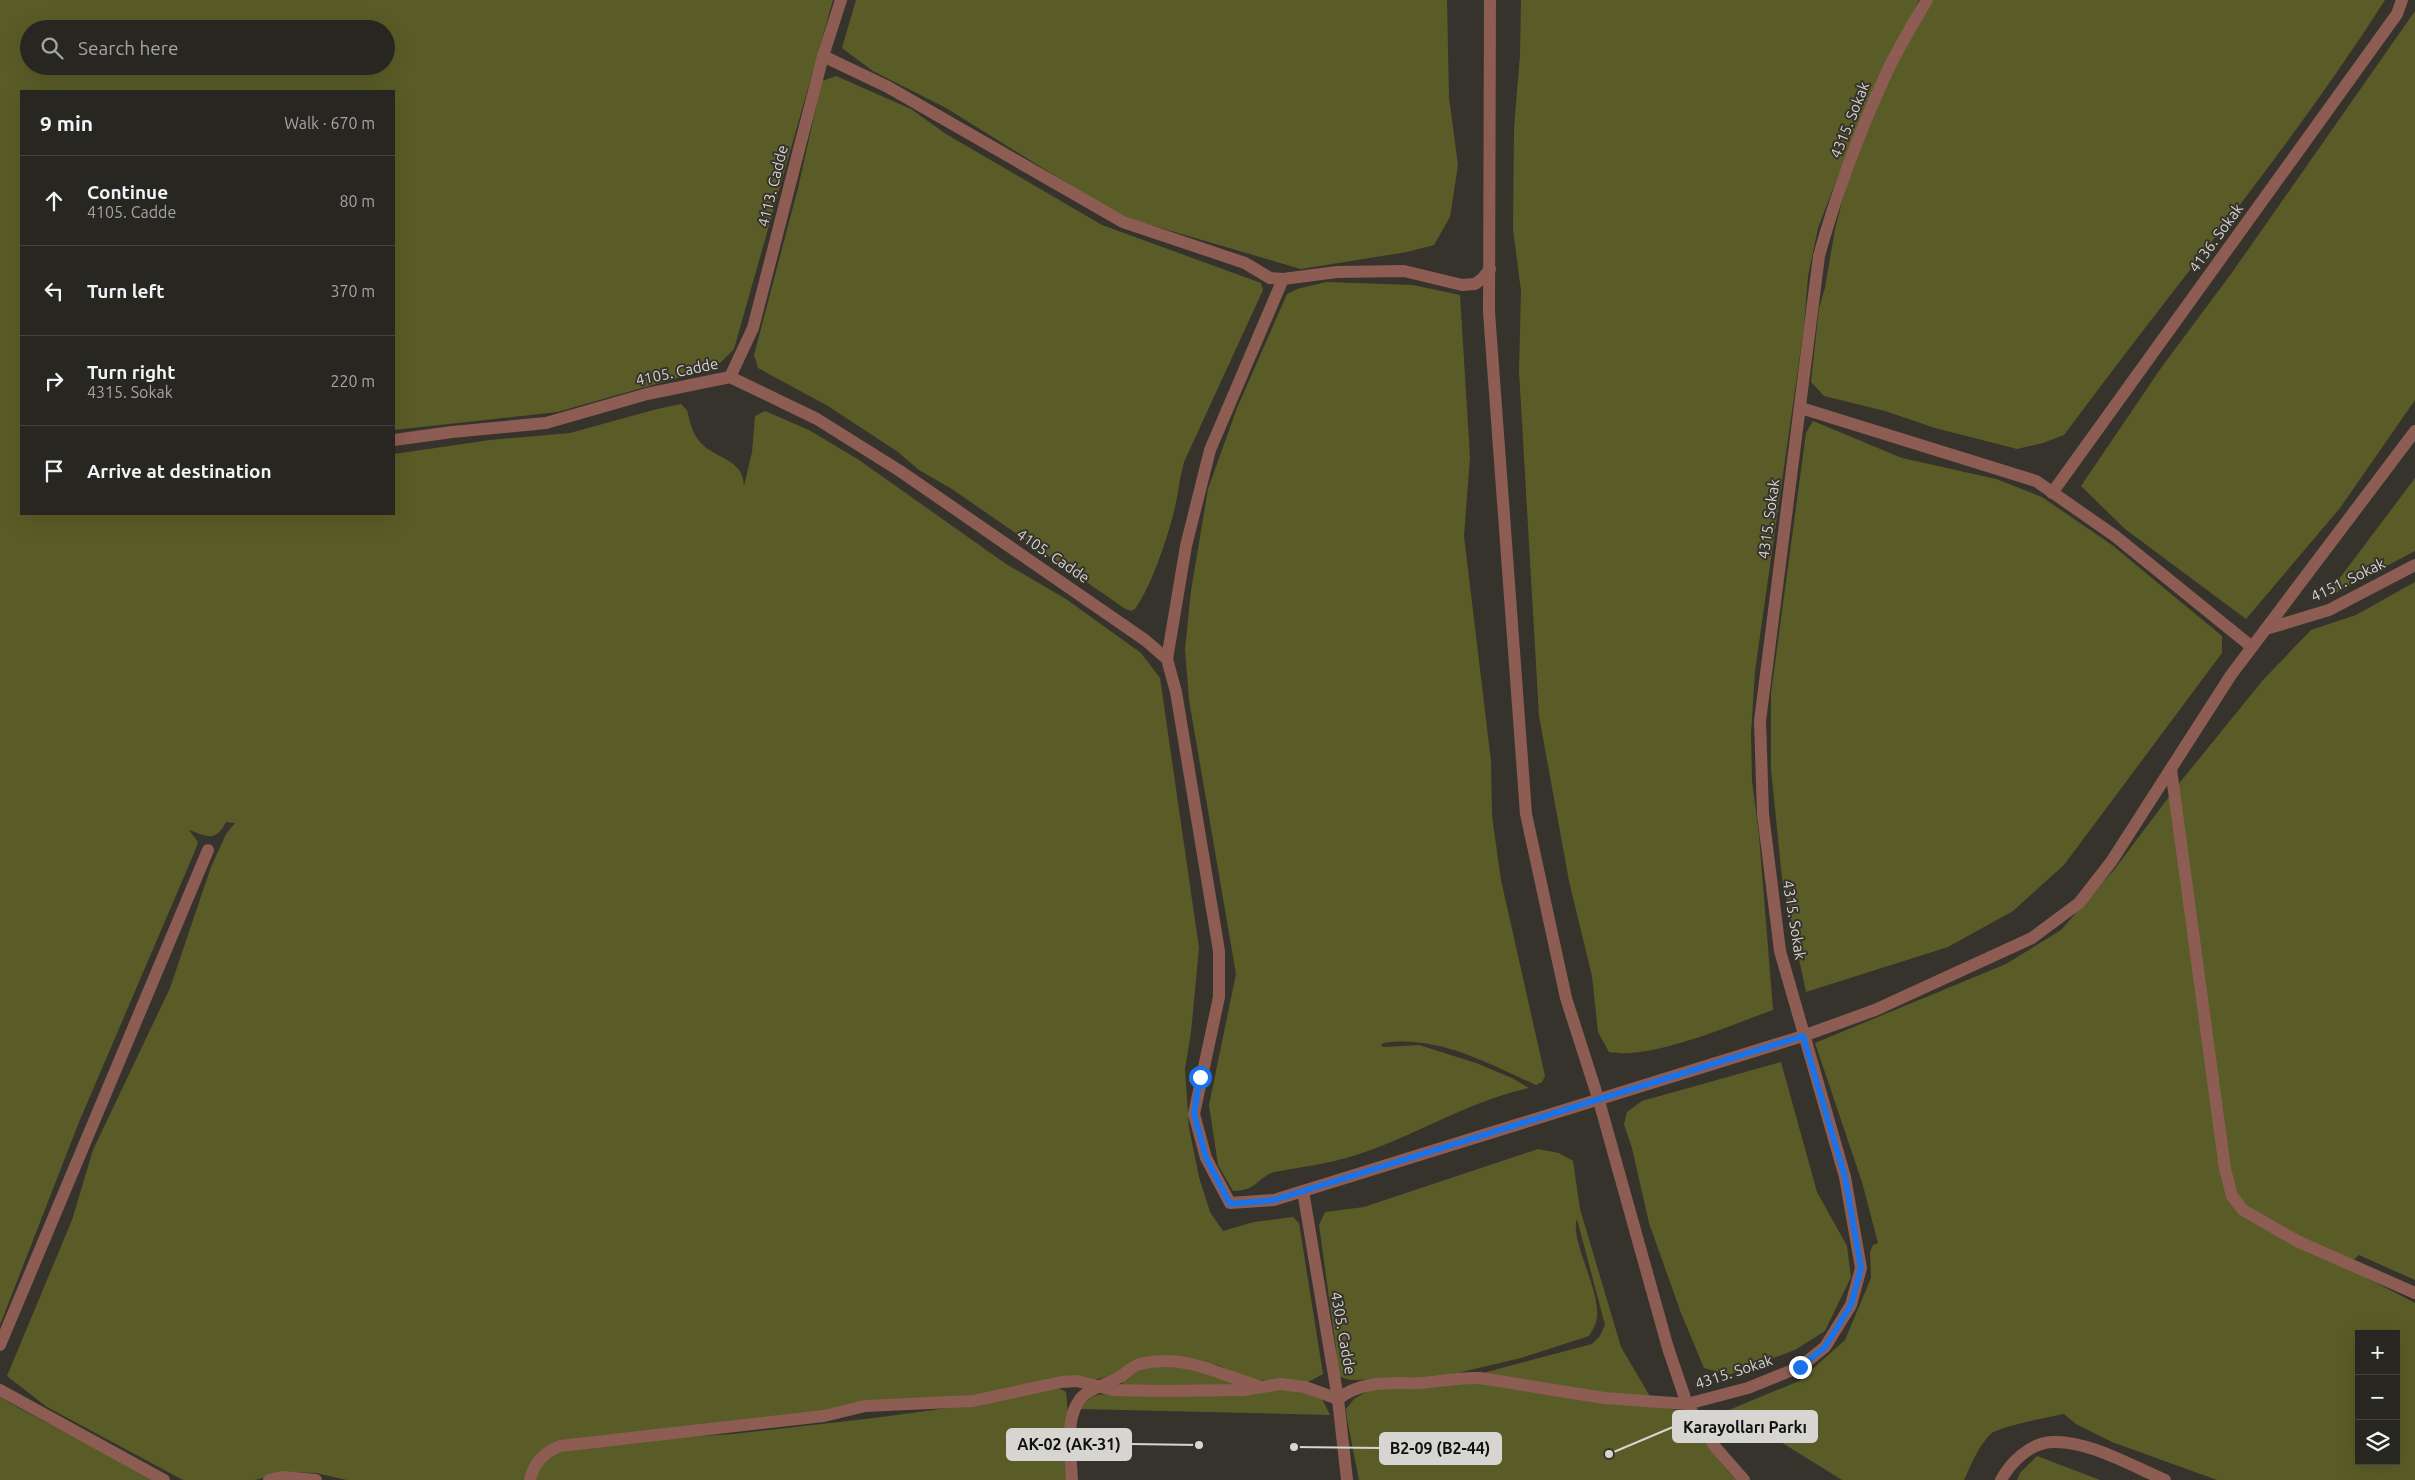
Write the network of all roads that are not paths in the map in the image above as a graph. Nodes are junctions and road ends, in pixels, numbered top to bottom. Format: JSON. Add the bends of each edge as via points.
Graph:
{"nodes":[{"id":1,"x":841,"y":0,"type":"edge"},
{"id":2,"x":1490,"y":0,"type":"edge"},
{"id":3,"x":1927,"y":0,"type":"edge"},
{"id":4,"x":2402,"y":0,"type":"edge"},
{"id":5,"x":823,"y":56,"type":"junction"},
{"id":6,"x":1490,"y":268,"type":"junction"},
{"id":7,"x":1283,"y":279,"type":"junction"},
{"id":8,"x":730,"y":377,"type":"junction"},
{"id":9,"x":1801,"y":408,"type":"junction"},
{"id":10,"x":2415,"y":432,"type":"edge"},
{"id":11,"x":395,"y":440,"type":"edge"},
{"id":12,"x":2052,"y":493,"type":"junction"},
{"id":13,"x":2415,"y":565,"type":"edge"},
{"id":14,"x":2266,"y":629,"type":"junction"},
{"id":15,"x":2252,"y":647,"type":"junction"},
{"id":16,"x":1167,"y":658,"type":"junction"},
{"id":17,"x":2171,"y":769,"type":"junction"},
{"id":18,"x":208,"y":850,"type":"dead end"},
{"id":19,"x":1803,"y":1036,"type":"junction"},
{"id":20,"x":1599,"y":1101,"type":"junction"},
{"id":21,"x":1303,"y":1191,"type":"junction"},
{"id":22,"x":2415,"y":1293,"type":"edge"},
{"id":23,"x":0,"y":1346,"type":"edge"},
{"id":24,"x":1098,"y":1386,"type":"junction"},
{"id":25,"x":1262,"y":1386,"type":"junction"},
{"id":26,"x":0,"y":1390,"type":"edge"},
{"id":27,"x":1338,"y":1399,"type":"junction"},
{"id":28,"x":1687,"y":1404,"type":"junction"},
{"id":29,"x":164,"y":1480,"type":"edge"},
{"id":30,"x":269,"y":1480,"type":"edge"},
{"id":31,"x":316,"y":1480,"type":"edge"},
{"id":32,"x":530,"y":1480,"type":"edge"},
{"id":33,"x":1072,"y":1480,"type":"edge"},
{"id":34,"x":1347,"y":1480,"type":"edge"},
{"id":35,"x":1744,"y":1480,"type":"edge"},
{"id":36,"x":2001,"y":1480,"type":"edge"},
{"id":37,"x":2165,"y":1480,"type":"edge"}],
"edges":[{"from":1,"to":5,"type":"street","name":"4113. Cadde"},
{"from":2,"to":6,"type":"street"},
{"from":3,"to":9,"type":"street","name":"4315. Sokak","via":[[1887,72],[1834,200],[1819,256]]},
{"from":4,"to":12,"type":"street","name":"4136. Sokak","via":[[2397,14]]},
{"from":5,"to":7,"type":"street","via":[[888,87],[1123,222],[1245,263],[1270,278]]},
{"from":5,"to":8,"type":"street","name":"4113. Cadde","via":[[753,328]]},
{"from":6,"to":7,"type":"street","via":[[1475,284],[1462,285],[1404,271],[1338,272]]},
{"from":6,"to":20,"type":"street","via":[[1488,312],[1526,814],[1566,998]]},
{"from":7,"to":16,"type":"street","via":[[1210,450],[1186,546]]},
{"from":8,"to":11,"type":"street","name":"4105. Cadde","via":[[647,394],[546,423]]},
{"from":8,"to":16,"type":"street","name":"4105. Cadde","via":[[817,419],[900,471],[1123,624]]},
{"from":9,"to":12,"type":"street","via":[[2036,481]]},
{"from":9,"to":19,"type":"street","name":"4315. Sokak","via":[[1760,721],[1763,814],[1780,951]]},
{"from":10,"to":14,"type":"street"},
{"from":12,"to":15,"type":"street","via":[[2115,536]]},
{"from":13,"to":14,"type":"street","name":"4151. Sokak","via":[[2330,610]]},
{"from":14,"to":15,"type":"street"},
{"from":15,"to":17,"type":"street"},
{"from":16,"to":21,"type":"street","via":[[1176,692],[1219,951],[1219,997],[1194,1114],[1206,1158],[1230,1204],[1274,1200]]},
{"from":17,"to":19,"type":"street","via":[[2111,862],[2079,903],[2032,938],[1875,1010]]},
{"from":17,"to":22,"type":"street","via":[[2225,1169],[2232,1196],[2243,1210],[2297,1241]]},
{"from":18,"to":23,"type":"street"},
{"from":19,"to":20,"type":"street"},
{"from":19,"to":28,"type":"street","name":"4315. Sokak","via":[[1850,1204],[1861,1268],[1851,1305],[1825,1347],[1800,1367],[1748,1388]]},
{"from":20,"to":21,"type":"street"},
{"from":20,"to":28,"type":"street"},
{"from":21,"to":27,"type":"street","name":"4305. Cadde"},
{"from":24,"to":25,"type":"street","via":[[1113,1390],[1161,1391],[1243,1390]]},
{"from":24,"to":25,"type":"street","via":[[1139,1364],[1161,1361],[1190,1362]]},
{"from":24,"to":32,"type":"street","via":[[1076,1381],[1061,1382],[973,1401],[865,1406],[824,1416],[560,1446],[542,1455],[532,1470]]},
{"from":24,"to":33,"type":"street","via":[[1075,1406],[1070,1429]]},
{"from":25,"to":27,"type":"street","via":[[1306,1387]]},
{"from":26,"to":29,"type":"street"},
{"from":27,"to":28,"type":"street","name":"4315. Sokak","via":[[1348,1391],[1371,1383],[1424,1382],[1460,1377],[1604,1398]]},
{"from":27,"to":34,"type":"street","name":"4305. Cadde"},
{"from":28,"to":35,"type":"street","via":[[1716,1448]]},
{"from":30,"to":31,"type":"street","via":[[282,1477]]},
{"from":36,"to":37,"type":"street","via":[[2028,1450],[2051,1442],[2085,1447]]}]}
